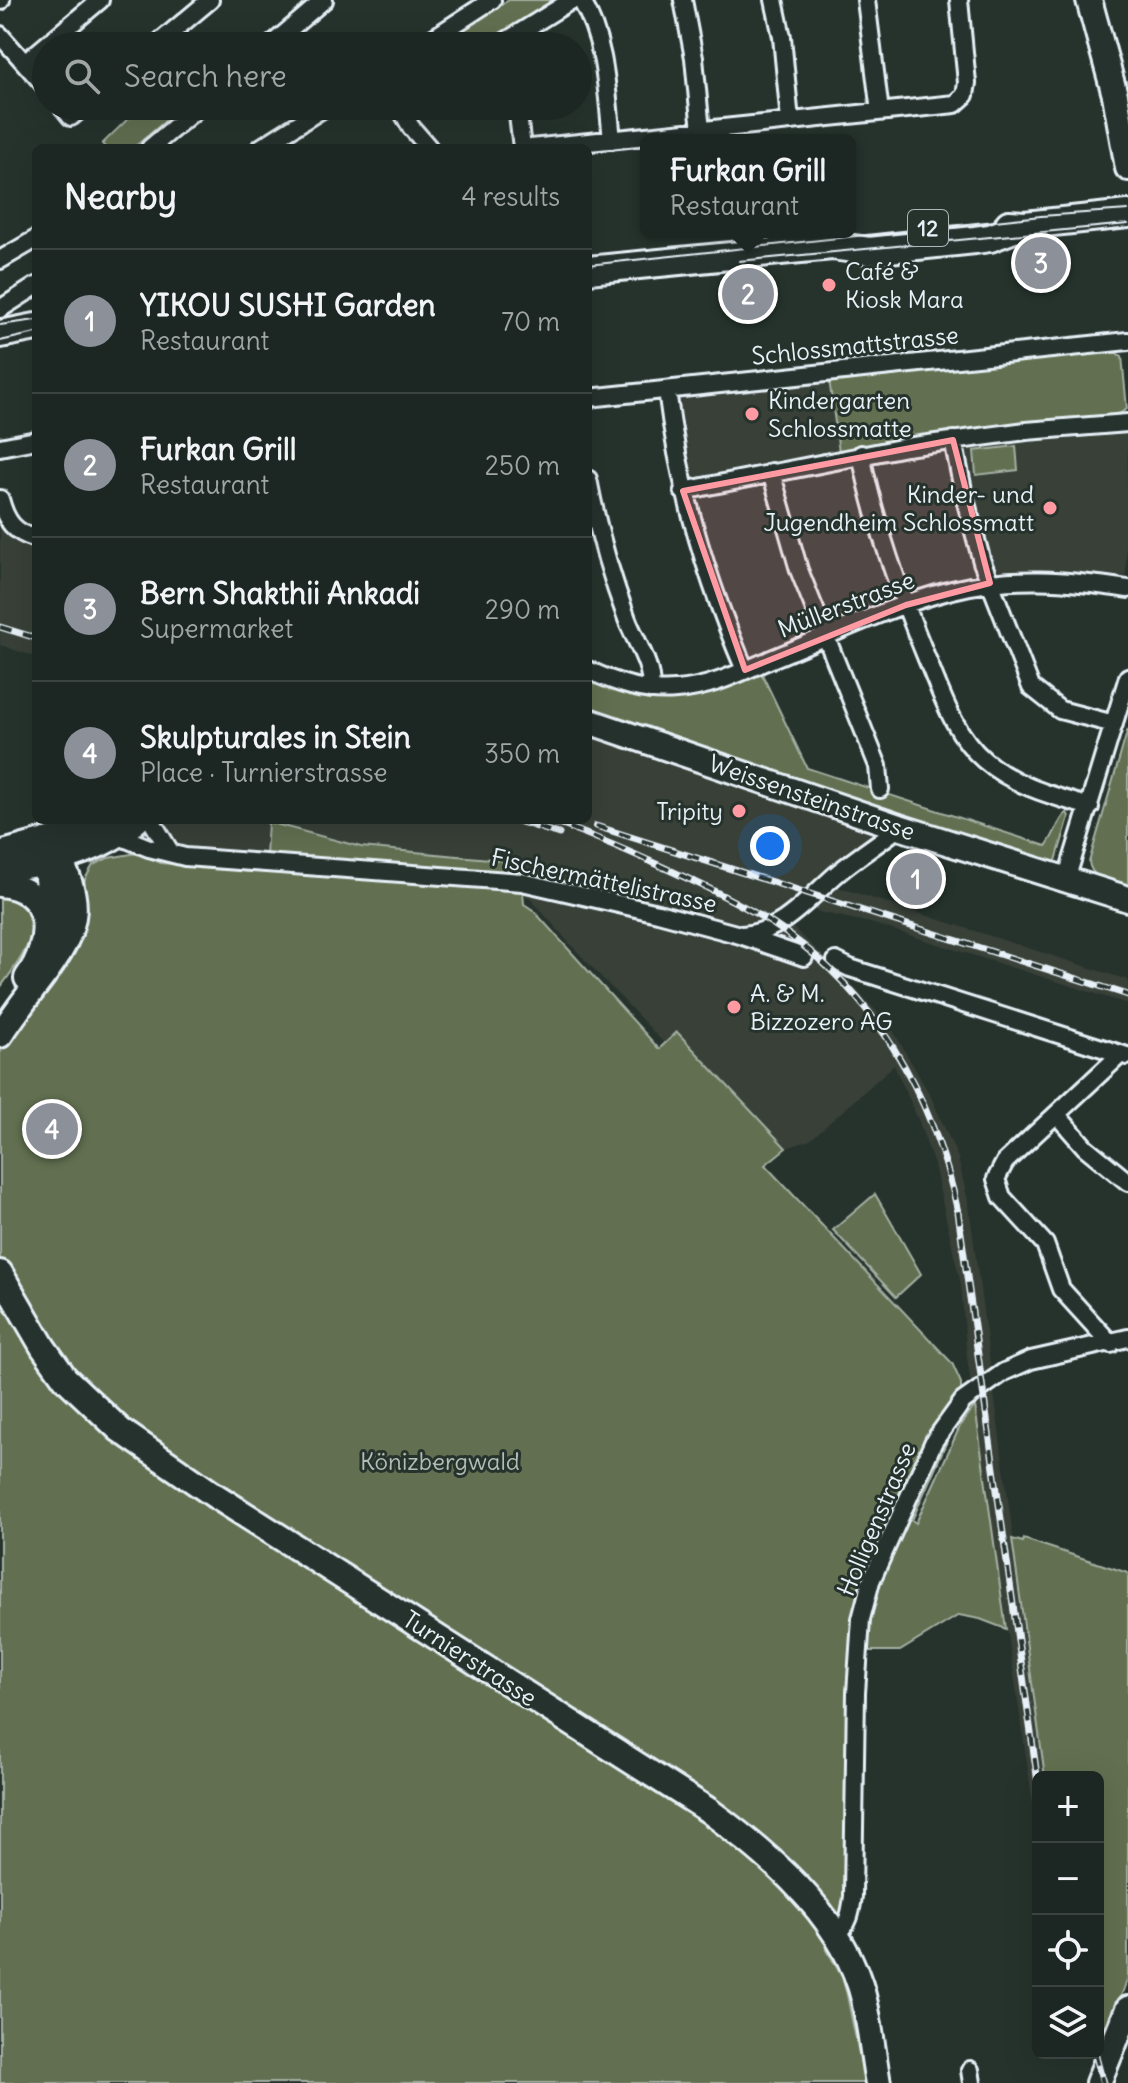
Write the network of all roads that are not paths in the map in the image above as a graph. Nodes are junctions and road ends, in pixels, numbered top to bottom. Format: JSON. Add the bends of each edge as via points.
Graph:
{"nodes":[{"id":1,"x":100,"y":0,"type":"edge"},
{"id":2,"x":210,"y":0,"type":"edge"},
{"id":3,"x":324,"y":0,"type":"edge"},
{"id":4,"x":492,"y":0,"type":"edge"},
{"id":5,"x":572,"y":0,"type":"edge"},
{"id":6,"x":581,"y":0,"type":"edge"},
{"id":7,"x":683,"y":0,"type":"edge"},
{"id":8,"x":774,"y":0,"type":"edge"},
{"id":9,"x":866,"y":0,"type":"edge"},
{"id":10,"x":959,"y":0,"type":"edge"},
{"id":11,"x":1089,"y":0,"type":"edge"},
{"id":12,"x":62,"y":32,"type":"edge"},
{"id":13,"x":172,"y":32,"type":"edge"},
{"id":14,"x":286,"y":32,"type":"edge"},
{"id":15,"x":443,"y":32,"type":"edge"},
{"id":16,"x":522,"y":32,"type":"edge"},
{"id":17,"x":0,"y":35,"type":"edge"},
{"id":18,"x":32,"y":57,"type":"edge"},
{"id":19,"x":25,"y":63,"type":"junction"},
{"id":20,"x":32,"y":71,"type":"edge"},
{"id":21,"x":880,"y":112,"type":"junction"},
{"id":22,"x":183,"y":120,"type":"edge"},
{"id":23,"x":305,"y":120,"type":"edge"},
{"id":24,"x":410,"y":120,"type":"edge"},
{"id":25,"x":519,"y":120,"type":"edge"},
{"id":26,"x":790,"y":121,"type":"junction"},
{"id":27,"x":701,"y":131,"type":"junction"},
{"id":28,"x":671,"y":134,"type":"edge"},
{"id":29,"x":640,"y":137,"type":"edge"},
{"id":30,"x":612,"y":140,"type":"junction"},
{"id":31,"x":155,"y":144,"type":"edge"},
{"id":32,"x":266,"y":144,"type":"edge"},
{"id":33,"x":426,"y":144,"type":"edge"},
{"id":34,"x":522,"y":144,"type":"edge"},
{"id":35,"x":572,"y":144,"type":"edge"},
{"id":36,"x":1128,"y":168,"type":"edge"},
{"id":37,"x":1128,"y":214,"type":"edge"},
{"id":38,"x":855,"y":238,"type":"edge"},
{"id":39,"x":856,"y":238,"type":"edge"},
{"id":40,"x":32,"y":241,"type":"edge"},
{"id":41,"x":0,"y":260,"type":"edge"},
{"id":42,"x":592,"y":270,"type":"edge"},
{"id":43,"x":32,"y":289,"type":"edge"},
{"id":44,"x":0,"y":309,"type":"edge"},
{"id":45,"x":32,"y":328,"type":"edge"},
{"id":46,"x":0,"y":334,"type":"edge"},
{"id":47,"x":1128,"y":341,"type":"edge"},
{"id":48,"x":667,"y":390,"type":"junction"},
{"id":49,"x":592,"y":398,"type":"edge"},
{"id":50,"x":1128,"y":423,"type":"edge"},
{"id":51,"x":953,"y":440,"type":"junction"},
{"id":52,"x":32,"y":441,"type":"edge"},
{"id":53,"x":0,"y":447,"type":"edge"},
{"id":54,"x":861,"y":454,"type":"junction"},
{"id":55,"x":771,"y":472,"type":"junction"},
{"id":56,"x":683,"y":491,"type":"junction"},
{"id":57,"x":0,"y":499,"type":"edge"},
{"id":58,"x":592,"y":499,"type":"edge"},
{"id":59,"x":32,"y":537,"type":"edge"},
{"id":60,"x":990,"y":583,"type":"junction"},
{"id":61,"x":1128,"y":589,"type":"edge"},
{"id":62,"x":906,"y":605,"type":"junction"},
{"id":63,"x":826,"y":637,"type":"junction"},
{"id":64,"x":745,"y":670,"type":"junction"},
{"id":65,"x":592,"y":672,"type":"edge"},
{"id":66,"x":1128,"y":677,"type":"edge"},
{"id":67,"x":650,"y":690,"type":"junction"},
{"id":68,"x":592,"y":722,"type":"edge"},
{"id":69,"x":1114,"y":724,"type":"junction"},
{"id":70,"x":880,"y":789,"type":"dead end"},
{"id":71,"x":1090,"y":807,"type":"junction"},
{"id":72,"x":153,"y":824,"type":"edge"},
{"id":73,"x":125,"y":825,"type":"edge"},
{"id":74,"x":899,"y":827,"type":"junction"},
{"id":75,"x":0,"y":840,"type":"edge"},
{"id":76,"x":46,"y":851,"type":"junction"},
{"id":77,"x":171,"y":853,"type":"junction"},
{"id":78,"x":0,"y":854,"type":"edge"},
{"id":79,"x":0,"y":870,"type":"edge"},
{"id":80,"x":1066,"y":880,"type":"junction"},
{"id":81,"x":0,"y":884,"type":"edge"},
{"id":82,"x":1128,"y":899,"type":"edge"},
{"id":83,"x":740,"y":935,"type":"junction"},
{"id":84,"x":804,"y":957,"type":"dead end"},
{"id":85,"x":836,"y":961,"type":"dead end"},
{"id":86,"x":37,"y":964,"type":"junction"},
{"id":87,"x":1,"y":1012,"type":"edge"},
{"id":88,"x":0,"y":1035,"type":"edge"},
{"id":89,"x":1125,"y":1056,"type":"edge"},
{"id":90,"x":1057,"y":1115,"type":"junction"},
{"id":91,"x":1128,"y":1182,"type":"edge"},
{"id":92,"x":0,"y":1273,"type":"edge"},
{"id":93,"x":1128,"y":1338,"type":"edge"},
{"id":94,"x":1111,"y":1344,"type":"junction"},
{"id":95,"x":836,"y":1935,"type":"junction"},
{"id":96,"x":1128,"y":2009,"type":"edge"},
{"id":97,"x":878,"y":2083,"type":"edge"},
{"id":98,"x":1098,"y":2083,"type":"edge"}],
"edges":[{"from":1,"to":12,"type":"street"},
{"from":2,"to":13,"type":"street"},
{"from":3,"to":14,"type":"street"},
{"from":4,"to":15,"type":"street"},
{"from":5,"to":16,"type":"street"},
{"from":6,"to":30,"type":"street","via":[[601,53]]},
{"from":7,"to":27,"type":"street"},
{"from":8,"to":26,"type":"street"},
{"from":9,"to":21,"type":"street"},
{"from":10,"to":21,"type":"street","via":[[967,83],[963,97],[950,105]]},
{"from":11,"to":36,"type":"main road"},
{"from":17,"to":19,"type":"street"},
{"from":18,"to":19,"type":"street"},
{"from":19,"to":20,"type":"street"},
{"from":21,"to":26,"type":"street"},
{"from":22,"to":31,"type":"street"},
{"from":23,"to":32,"type":"street"},
{"from":24,"to":33,"type":"street"},
{"from":25,"to":34,"type":"street"},
{"from":26,"to":27,"type":"street"},
{"from":27,"to":28,"type":"street"},
{"from":29,"to":30,"type":"street"},
{"from":30,"to":35,"type":"street"},
{"from":37,"to":39,"type":"main road","number":"12","via":[[1025,225],[989,222]]},
{"from":38,"to":42,"type":"main road","number":"12","via":[[832,246]]},
{"from":40,"to":41,"type":"street"},
{"from":43,"to":44,"type":"street"},
{"from":45,"to":46,"type":"main road"},
{"from":47,"to":48,"type":"street","name":"Schlossmattstrasse"},
{"from":48,"to":49,"type":"street","name":"Schlossmattstrasse"},
{"from":48,"to":56,"type":"street"},
{"from":50,"to":51,"type":"street"},
{"from":51,"to":54,"type":"street"},
{"from":51,"to":60,"type":"street","via":[[972,530]]},
{"from":52,"to":53,"type":"street"},
{"from":54,"to":55,"type":"street"},
{"from":54,"to":62,"type":"street","via":[[878,526]]},
{"from":55,"to":56,"type":"street"},
{"from":55,"to":63,"type":"street","via":[[793,552]]},
{"from":56,"to":64,"type":"street","via":[[703,563]]},
{"from":57,"to":59,"type":"street","via":[[9,524]]},
{"from":58,"to":67,"type":"street","via":[[627,619],[652,679]]},
{"from":60,"to":61,"type":"street","name":"Müllerstrasse","via":[[1052,579]]},
{"from":60,"to":62,"type":"street","name":"Müllerstrasse"},
{"from":60,"to":69,"type":"street","via":[[1031,687],[1060,710]]},
{"from":62,"to":63,"type":"street","name":"Müllerstrasse"},
{"from":62,"to":71,"type":"street","via":[[946,705],[971,747],[1018,783]]},
{"from":63,"to":64,"type":"street","name":"Müllerstrasse"},
{"from":63,"to":70,"type":"street","via":[[878,766]]},
{"from":64,"to":67,"type":"street","name":"Müllerstrasse","via":[[690,689]]},
{"from":65,"to":67,"type":"street","name":"Müllerstrasse"},
{"from":66,"to":69,"type":"street"},
{"from":68,"to":74,"type":"main road","name":"Weissensteinstrasse"},
{"from":69,"to":71,"type":"street"},
{"from":71,"to":80,"type":"street"},
{"from":72,"to":77,"type":"street"},
{"from":73,"to":76,"type":"main road"},
{"from":73,"to":77,"type":"street","name":"Fischermättelistrasse"},
{"from":74,"to":80,"type":"main road","name":"Weissensteinstrasse"},
{"from":74,"to":83,"type":"street","name":"Fischermättelistrasse","via":[[800,909],[765,930]]},
{"from":75,"to":76,"type":"main road"},
{"from":76,"to":78,"type":"main road"},
{"from":76,"to":79,"type":"main road"},
{"from":76,"to":86,"type":"main road","via":[[55,922]]},
{"from":76,"to":88,"type":"main road","via":[[69,880],[74,911],[69,937]]},
{"from":77,"to":83,"type":"street","name":"Fischermättelistrasse","via":[[522,882]]},
{"from":80,"to":82,"type":"main road","name":"Weissensteinstrasse"},
{"from":81,"to":86,"type":"main road","via":[[19,888],[40,906],[45,925]]},
{"from":83,"to":84,"type":"street","name":"Fischermättelistrasse"},
{"from":85,"to":89,"type":"street"},
{"from":86,"to":87,"type":"main road"},
{"from":89,"to":90,"type":"street"},
{"from":90,"to":91,"type":"street","via":[[1085,1147]]},
{"from":90,"to":94,"type":"street","via":[[1001,1166],[997,1187],[1045,1244],[1061,1289]]},
{"from":92,"to":95,"type":"main road","name":"Turnierstrasse","via":[[65,1378],[120,1430],[708,1810],[780,1869]]},
{"from":93,"to":94,"type":"street","name":"Holligenstrasse"},
{"from":94,"to":95,"type":"street","name":"Holligenstrasse","via":[[1031,1360],[991,1380],[963,1401],[927,1455],[863,1605],[853,1896],[850,1916]]},
{"from":95,"to":97,"type":"main road","name":"Turnierstrasse","via":[[861,1987]]},
{"from":96,"to":98,"type":"main road"}]}
